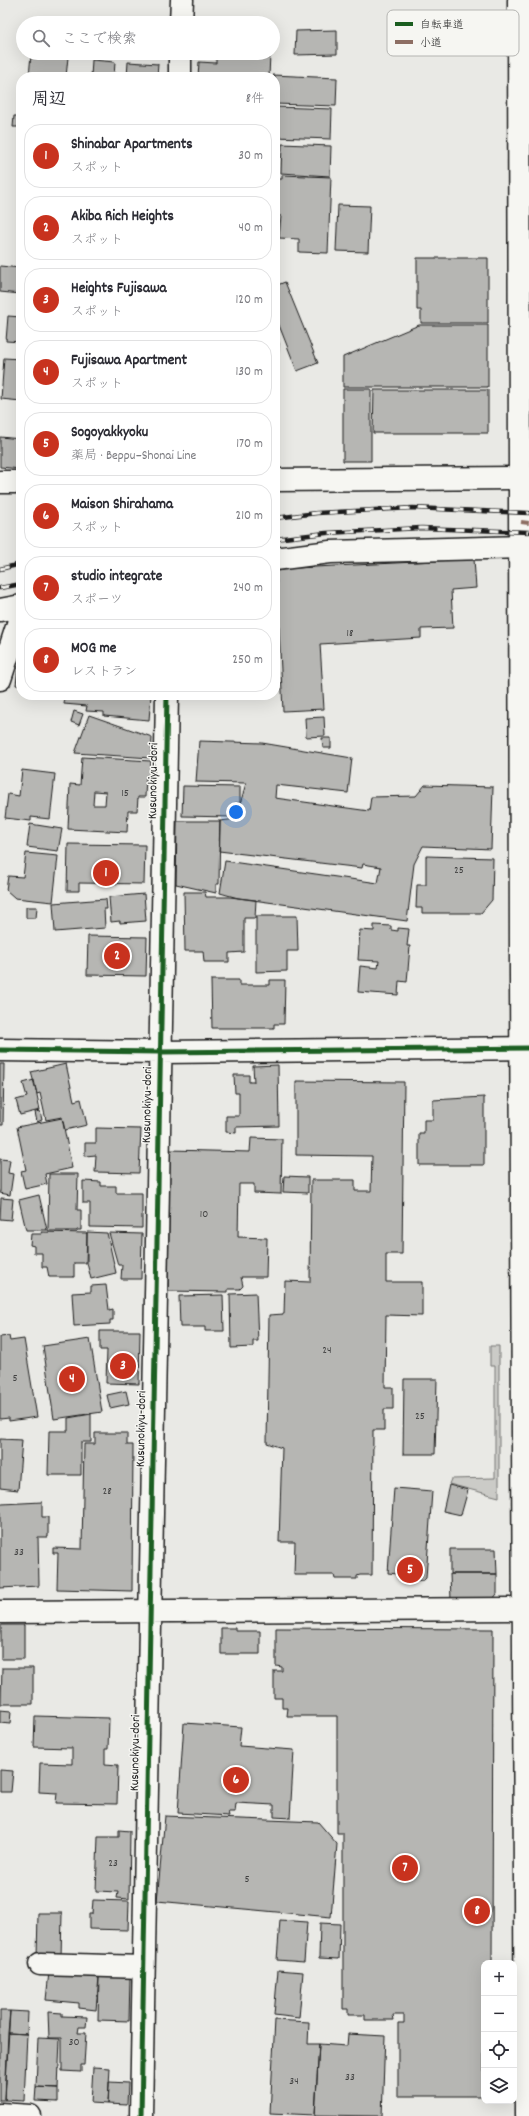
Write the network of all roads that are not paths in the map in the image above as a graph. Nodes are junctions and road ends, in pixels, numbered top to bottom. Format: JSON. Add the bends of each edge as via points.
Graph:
{"nodes":[{"id":1,"x":182,"y":0,"type":"edge"},
{"id":2,"x":520,"y":0,"type":"edge"},
{"id":3,"x":181,"y":16,"type":"edge"},
{"id":4,"x":180,"y":60,"type":"edge"},
{"id":5,"x":180,"y":72,"type":"edge"},
{"id":6,"x":524,"y":298,"type":"edge"},
{"id":7,"x":525,"y":478,"type":"edge"},
{"id":8,"x":280,"y":480,"type":"edge"},
{"id":9,"x":0,"y":482,"type":"edge"},
{"id":10,"x":16,"y":482,"type":"edge"},
{"id":11,"x":521,"y":548,"type":"junction"},
{"id":12,"x":280,"y":558,"type":"edge"},
{"id":13,"x":16,"y":607,"type":"edge"},
{"id":14,"x":0,"y":610,"type":"edge"},
{"id":15,"x":16,"y":630,"type":"edge"},
{"id":16,"x":0,"y":679,"type":"edge"},
{"id":17,"x":167,"y":700,"type":"edge"},
{"id":18,"x":525,"y":1049,"type":"edge"},
{"id":19,"x":0,"y":1050,"type":"edge"},
{"id":20,"x":160,"y":1052,"type":"junction"},
{"id":21,"x":526,"y":1182,"type":"edge"},
{"id":22,"x":526,"y":1609,"type":"edge"},
{"id":23,"x":0,"y":1612,"type":"edge"},
{"id":24,"x":150,"y":1612,"type":"junction"},
{"id":25,"x":40,"y":1964,"type":"dead end"},
{"id":26,"x":143,"y":1967,"type":"junction"},
{"id":27,"x":527,"y":1969,"type":"edge"},
{"id":28,"x":0,"y":2114,"type":"edge"},
{"id":29,"x":30,"y":2116,"type":"edge"},
{"id":30,"x":141,"y":2116,"type":"edge"},
{"id":31,"x":526,"y":2116,"type":"edge"}],
"edges":[{"from":1,"to":3,"type":"street"},
{"from":2,"to":6,"type":"street"},
{"from":4,"to":5,"type":"street"},
{"from":6,"to":7,"type":"street"},
{"from":7,"to":8,"type":"street"},
{"from":7,"to":11,"type":"street"},
{"from":9,"to":10,"type":"street"},
{"from":11,"to":12,"type":"street","via":[[330,552]]},
{"from":11,"to":18,"type":"street"},
{"from":13,"to":14,"type":"street"},
{"from":15,"to":16,"type":"street"},
{"from":17,"to":20,"type":"street","name":"Kusunokiyu-dori"},
{"from":18,"to":20,"type":"street"},
{"from":18,"to":21,"type":"street"},
{"from":19,"to":20,"type":"street"},
{"from":20,"to":24,"type":"street","name":"Kusunokiyu-dori"},
{"from":21,"to":22,"type":"street"},
{"from":22,"to":24,"type":"street"},
{"from":22,"to":27,"type":"street"},
{"from":23,"to":24,"type":"street"},
{"from":24,"to":26,"type":"street","name":"Kusunokiyu-dori"},
{"from":25,"to":26,"type":"street"},
{"from":26,"to":30,"type":"street","name":"Kusunokiyu-dori"},
{"from":27,"to":31,"type":"street"},
{"from":28,"to":29,"type":"street"}]}
